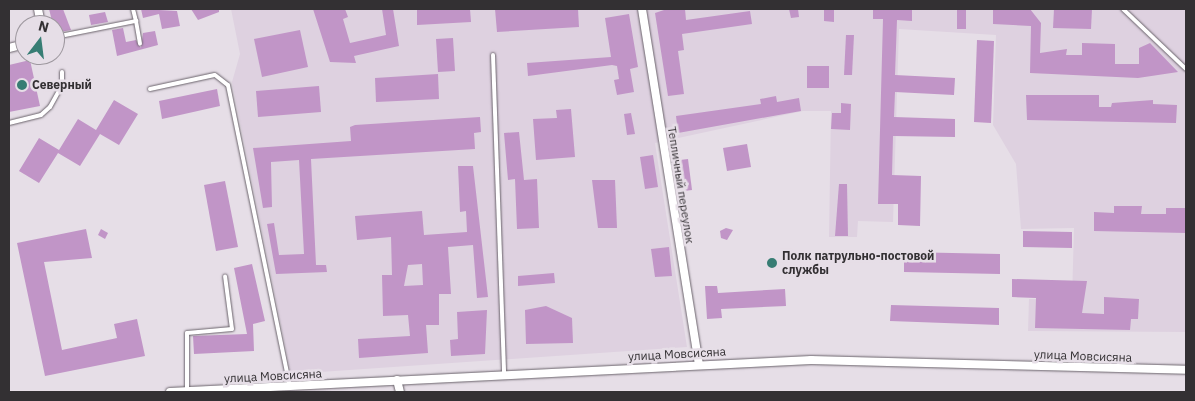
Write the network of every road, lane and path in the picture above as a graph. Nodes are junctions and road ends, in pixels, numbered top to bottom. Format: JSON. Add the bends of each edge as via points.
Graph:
{"nodes":[{"id":1,"x":133,"y":9,"type":"edge"},
{"id":2,"x":642,"y":9,"type":"edge"},
{"id":3,"x":1123,"y":9,"type":"edge"},
{"id":4,"x":136,"y":21,"type":"junction"},
{"id":5,"x":65,"y":35,"type":"edge"},
{"id":6,"x":140,"y":44,"type":"dead end"},
{"id":7,"x":493,"y":55,"type":"dead end"},
{"id":8,"x":1186,"y":69,"type":"edge"},
{"id":9,"x":62,"y":72,"type":"dead end"},
{"id":10,"x":150,"y":89,"type":"dead end"},
{"id":11,"x":9,"y":123,"type":"edge"},
{"id":12,"x":225,"y":276,"type":"dead end"},
{"id":13,"x":699,"y":364,"type":"junction"},
{"id":14,"x":1186,"y":370,"type":"edge"},
{"id":15,"x":504,"y":374,"type":"junction"},
{"id":16,"x":397,"y":380,"type":"junction"},
{"id":17,"x":290,"y":387,"type":"junction"},
{"id":18,"x":310,"y":389,"type":"edge"},
{"id":19,"x":170,"y":392,"type":"edge"},
{"id":20,"x":187,"y":392,"type":"edge"},
{"id":21,"x":400,"y":392,"type":"edge"}],
"edges":[{"from":1,"to":4,"type":"lane"},
{"from":2,"to":13,"type":"street","name":"Тепличный переулок"},
{"from":3,"to":8,"type":"lane"},
{"from":4,"to":5,"type":"lane"},
{"from":4,"to":6,"type":"lane"},
{"from":7,"to":15,"type":"lane"},
{"from":9,"to":11,"type":"lane","via":[[62,85],[50,107],[41,115]]},
{"from":10,"to":17,"type":"lane","via":[[215,75],[228,85]]},
{"from":12,"to":20,"type":"lane","via":[[232,329],[187,333]]},
{"from":13,"to":14,"type":"street","name":"улица Мовсисяна","via":[[811,360]]},
{"from":13,"to":15,"type":"street","name":"улица Мовсисяна"},
{"from":15,"to":16,"type":"street","name":"улица Мовсисяна"},
{"from":16,"to":18,"type":"street","name":"улица Мовсисяна"},
{"from":16,"to":21,"type":"street"},
{"from":17,"to":18,"type":"street","name":"улица Мовсисяна"},
{"from":17,"to":20,"type":"street","name":"улица Мовсисяна"},
{"from":19,"to":20,"type":"street","name":"улица Мовсисяна"}]}
